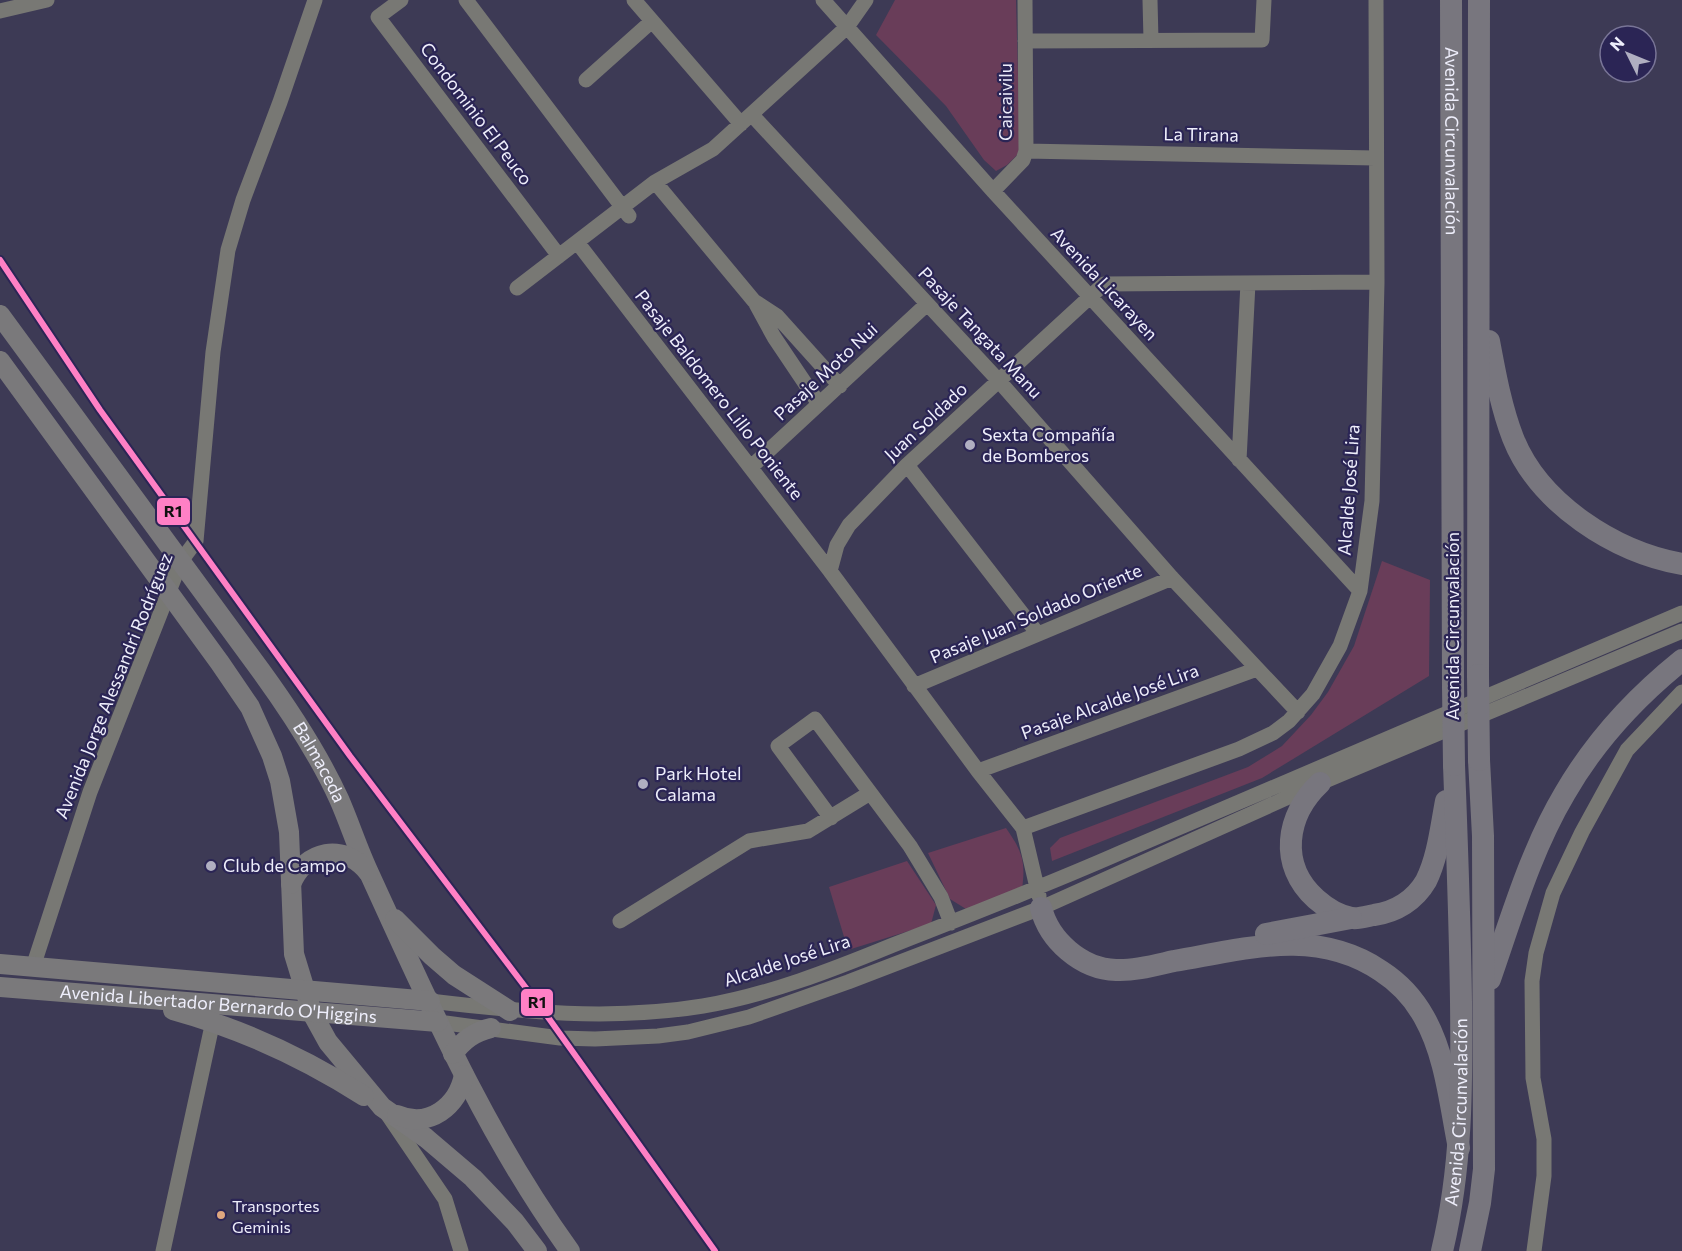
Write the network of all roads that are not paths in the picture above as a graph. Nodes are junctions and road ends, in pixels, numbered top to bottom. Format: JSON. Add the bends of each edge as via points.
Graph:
{"nodes":[{"id":1,"x":46,"y":0,"type":"edge"},
{"id":2,"x":401,"y":0,"type":"edge"},
{"id":3,"x":466,"y":0,"type":"edge"},
{"id":4,"x":634,"y":0,"type":"edge"},
{"id":5,"x":823,"y":0,"type":"edge"},
{"id":6,"x":866,"y":0,"type":"edge"},
{"id":7,"x":1025,"y":0,"type":"edge"},
{"id":8,"x":1150,"y":0,"type":"edge"},
{"id":9,"x":1264,"y":0,"type":"edge"},
{"id":10,"x":1376,"y":0,"type":"edge"},
{"id":11,"x":1479,"y":0,"type":"edge"},
{"id":12,"x":312,"y":1,"type":"edge"},
{"id":13,"x":1450,"y":4,"type":"edge"},
{"id":14,"x":0,"y":11,"type":"edge"},
{"id":15,"x":652,"y":21,"type":"junction"},
{"id":16,"x":848,"y":27,"type":"junction"},
{"id":17,"x":1150,"y":40,"type":"junction"},
{"id":18,"x":1025,"y":41,"type":"junction"},
{"id":19,"x":586,"y":80,"type":"dead end"},
{"id":20,"x":747,"y":119,"type":"junction"},
{"id":21,"x":1026,"y":151,"type":"junction"},
{"id":22,"x":1375,"y":158,"type":"junction"},
{"id":23,"x":655,"y":182,"type":"junction"},
{"id":24,"x":993,"y":191,"type":"junction"},
{"id":25,"x":625,"y":211,"type":"junction"},
{"id":26,"x":577,"y":242,"type":"junction"},
{"id":27,"x":559,"y":256,"type":"junction"},
{"id":28,"x":1377,"y":282,"type":"junction"},
{"id":29,"x":1248,"y":283,"type":"junction"},
{"id":30,"x":517,"y":288,"type":"dead end"},
{"id":31,"x":1479,"y":296,"type":"junction"},
{"id":32,"x":1089,"y":297,"type":"junction"},
{"id":33,"x":754,"y":301,"type":"junction"},
{"id":34,"x":927,"y":304,"type":"junction"},
{"id":35,"x":0,"y":315,"type":"edge"},
{"id":36,"x":0,"y":361,"type":"edge"},
{"id":37,"x":999,"y":381,"type":"junction"},
{"id":38,"x":840,"y":386,"type":"junction"},
{"id":39,"x":819,"y":404,"type":"junction"},
{"id":40,"x":1239,"y":460,"type":"junction"},
{"id":41,"x":907,"y":465,"type":"junction"},
{"id":42,"x":751,"y":467,"type":"junction"},
{"id":43,"x":181,"y":561,"type":"junction"},
{"id":44,"x":1682,"y":564,"type":"edge"},
{"id":45,"x":830,"y":571,"type":"junction"},
{"id":46,"x":1172,"y":578,"type":"junction"},
{"id":47,"x":1360,"y":591,"type":"junction"},
{"id":48,"x":168,"y":592,"type":"junction"},
{"id":49,"x":1682,"y":613,"type":"edge"},
{"id":50,"x":1682,"y":631,"type":"edge"},
{"id":51,"x":1038,"y":634,"type":"junction"},
{"id":52,"x":1682,"y":660,"type":"edge"},
{"id":53,"x":1257,"y":669,"type":"junction"},
{"id":54,"x":915,"y":686,"type":"junction"},
{"id":55,"x":1682,"y":692,"type":"edge"},
{"id":56,"x":1298,"y":712,"type":"junction"},
{"id":57,"x":1454,"y":765,"type":"junction"},
{"id":58,"x":978,"y":771,"type":"junction"},
{"id":59,"x":1320,"y":783,"type":"junction"},
{"id":60,"x":870,"y":793,"type":"junction"},
{"id":61,"x":831,"y":818,"type":"junction"},
{"id":62,"x":1023,"y":828,"type":"junction"},
{"id":63,"x":368,"y":872,"type":"junction"},
{"id":64,"x":291,"y":884,"type":"junction"},
{"id":65,"x":1039,"y":898,"type":"junction"},
{"id":66,"x":388,"y":913,"type":"junction"},
{"id":67,"x":1352,"y":918,"type":"junction"},
{"id":68,"x":620,"y":921,"type":"dead end"},
{"id":69,"x":951,"y":923,"type":"junction"},
{"id":70,"x":294,"y":954,"type":"junction"},
{"id":71,"x":0,"y":964,"type":"edge"},
{"id":72,"x":33,"y":967,"type":"junction"},
{"id":73,"x":0,"y":987,"type":"edge"},
{"id":74,"x":267,"y":988,"type":"junction"},
{"id":75,"x":306,"y":990,"type":"junction"},
{"id":76,"x":1484,"y":994,"type":"junction"},
{"id":77,"x":121,"y":996,"type":"junction"},
{"id":78,"x":430,"y":1001,"type":"junction"},
{"id":79,"x":510,"y":1011,"type":"junction"},
{"id":80,"x":312,"y":1013,"type":"junction"},
{"id":81,"x":213,"y":1021,"type":"junction"},
{"id":82,"x":438,"y":1022,"type":"junction"},
{"id":83,"x":491,"y":1028,"type":"junction"},
{"id":84,"x":453,"y":1054,"type":"junction"},
{"id":85,"x":465,"y":1075,"type":"junction"},
{"id":86,"x":382,"y":1107,"type":"junction"},
{"id":87,"x":1459,"y":1148,"type":"junction"},
{"id":88,"x":163,"y":1251,"type":"edge"},
{"id":89,"x":461,"y":1251,"type":"edge"},
{"id":90,"x":537,"y":1251,"type":"edge"},
{"id":91,"x":570,"y":1251,"type":"edge"},
{"id":92,"x":1442,"y":1251,"type":"edge"},
{"id":93,"x":1470,"y":1251,"type":"edge"},
{"id":94,"x":1534,"y":1251,"type":"edge"}],
"edges":[{"from":1,"to":14,"type":"street"},
{"from":2,"to":27,"type":"street","name":"Condominio El Peuco","via":[[378,17]]},
{"from":3,"to":25,"type":"street"},
{"from":4,"to":15,"type":"street","name":"Pasaje Tangata Manu"},
{"from":5,"to":16,"type":"street","name":"Avenida Licarayen"},
{"from":6,"to":16,"type":"street"},
{"from":7,"to":18,"type":"street","name":"Caicaivilu"},
{"from":8,"to":17,"type":"street"},
{"from":9,"to":17,"type":"street","via":[[1262,40]]},
{"from":10,"to":22,"type":"street","name":"Alcalde José Lira"},
{"from":11,"to":31,"type":"highway","name":"Avenida Circunvalación"},
{"from":12,"to":43,"type":"street","name":"Avenida Jorge Alessandri Rodríguez","via":[[228,250],[213,352],[196,541]]},
{"from":13,"to":57,"type":"highway","name":"Avenida Circunvalación","bridge":true},
{"from":15,"to":19,"type":"street"},
{"from":15,"to":20,"type":"street","name":"Pasaje Tangata Manu"},
{"from":16,"to":20,"type":"street"},
{"from":16,"to":24,"type":"street","name":"Avenida Licarayen"},
{"from":17,"to":18,"type":"street"},
{"from":18,"to":21,"type":"street","name":"Caicaivilu"},
{"from":20,"to":23,"type":"street","via":[[713,149]]},
{"from":20,"to":34,"type":"street","name":"Pasaje Tangata Manu"},
{"from":21,"to":22,"type":"street","name":"La Tirana"},
{"from":21,"to":24,"type":"street","name":"Caicaivilu","via":[[1023,160]]},
{"from":22,"to":28,"type":"street","name":"Alcalde José Lira"},
{"from":23,"to":25,"type":"street"},
{"from":23,"to":33,"type":"street"},
{"from":24,"to":32,"type":"street","name":"Avenida Licarayen"},
{"from":25,"to":26,"type":"street"},
{"from":26,"to":27,"type":"street"},
{"from":26,"to":42,"type":"street","name":"Pasaje Baldomero Lillo Poniente"},
{"from":27,"to":30,"type":"street"},
{"from":28,"to":29,"type":"street","name":"Juan Soldado"},
{"from":28,"to":47,"type":"street","name":"Alcalde José Lira","via":[[1372,501]]},
{"from":29,"to":32,"type":"street","name":"Juan Soldado","via":[[1104,284]]},
{"from":29,"to":40,"type":"street"},
{"from":31,"to":44,"type":"highway","via":[[1499,392],[1514,439],[1535,475],[1595,531],[1632,550]]},
{"from":31,"to":76,"type":"highway","name":"Avenida Circunvalación","bridge":true,"via":[[1478,675]]},
{"from":32,"to":37,"type":"street","name":"Juan Soldado"},
{"from":32,"to":40,"type":"street","name":"Avenida Licarayen"},
{"from":33,"to":38,"type":"street","via":[[777,316]]},
{"from":33,"to":39,"type":"street"},
{"from":34,"to":37,"type":"street","name":"Pasaje Tangata Manu"},
{"from":34,"to":38,"type":"street","name":"Pasaje Moto Nui"},
{"from":35,"to":43,"type":"main road","name":"Balmaceda"},
{"from":36,"to":48,"type":"main road","name":"Balmaceda"},
{"from":37,"to":41,"type":"street","name":"Juan Soldado"},
{"from":37,"to":46,"type":"street","name":"Pasaje Tangata Manu"},
{"from":38,"to":39,"type":"street","name":"Pasaje Moto Nui"},
{"from":39,"to":42,"type":"street","name":"Pasaje Moto Nui"},
{"from":40,"to":47,"type":"street","name":"Avenida Licarayen"},
{"from":41,"to":45,"type":"street","name":"Juan Soldado","via":[[849,525],[837,545]]},
{"from":41,"to":51,"type":"street"},
{"from":42,"to":45,"type":"street","name":"Pasaje Baldomero Lillo Poniente"},
{"from":43,"to":48,"type":"street","name":"Avenida Jorge Alessandri Rodríguez"},
{"from":43,"to":63,"type":"main road","name":"Balmaceda","via":[[302,731],[338,798]]},
{"from":45,"to":54,"type":"street"},
{"from":46,"to":51,"type":"street","name":"Pasaje Juan Soldado Oriente"},
{"from":46,"to":53,"type":"street","name":"Pasaje Tangata Manu"},
{"from":47,"to":56,"type":"street","name":"Alcalde José Lira","via":[[1332,663]]},
{"from":48,"to":64,"type":"main road","name":"Balmaceda","via":[[236,685],[262,731],[285,806]]},
{"from":48,"to":72,"type":"street","name":"Avenida Jorge Alessandri Rodríguez","via":[[90,792]]},
{"from":49,"to":65,"type":"street","name":"Alcalde José Lira","via":[[1435,717]]},
{"from":50,"to":59,"type":"street","name":"Alcalde José Lira"},
{"from":51,"to":54,"type":"street","name":"Pasaje Juan Soldado Oriente"},
{"from":52,"to":76,"type":"highway","via":[[1620,717],[1565,792],[1537,850]]},
{"from":53,"to":56,"type":"street","name":"Pasaje Tangata Manu"},
{"from":53,"to":58,"type":"street","name":"Pasaje Alcalde José Lira"},
{"from":54,"to":58,"type":"street"},
{"from":55,"to":94,"type":"street","via":[[1627,750],[1553,892],[1536,953],[1532,981],[1533,1078],[1544,1139],[1544,1176]]},
{"from":56,"to":62,"type":"street","name":"Alcalde José Lira","via":[[1273,733],[1248,745]]},
{"from":57,"to":67,"type":"highway","via":[[1439,839],[1425,882],[1409,900],[1391,911]]},
{"from":57,"to":87,"type":"highway","name":"Avenida Circunvalación","via":[[1461,1023]]},
{"from":58,"to":62,"type":"street"},
{"from":59,"to":65,"type":"street","name":"Alcalde José Lira"},
{"from":59,"to":67,"type":"highway","via":[[1304,799],[1293,823],[1293,862],[1312,895],[1332,910]]},
{"from":60,"to":61,"type":"street"},
{"from":60,"to":61,"type":"street","via":[[815,719],[778,746]]},
{"from":60,"to":69,"type":"street","via":[[915,854],[941,897]]},
{"from":61,"to":68,"type":"street","via":[[808,831],[749,841]]},
{"from":62,"to":65,"type":"street"},
{"from":63,"to":64,"type":"main road","via":[[353,858],[324,854],[300,868]]},
{"from":63,"to":66,"type":"main road","name":"Balmaceda"},
{"from":64,"to":70,"type":"main road","name":"Balmaceda"},
{"from":65,"to":67,"type":"highway","via":[[1052,924],[1066,937],[1088,950],[1113,955],[1241,939]]},
{"from":65,"to":69,"type":"street","name":"Alcalde José Lira"},
{"from":65,"to":83,"type":"street","name":"Alcalde José Lira","via":[[837,986],[709,1027],[658,1036],[595,1039]]},
{"from":65,"to":87,"type":"highway","via":[[1050,931],[1068,950],[1090,964],[1116,970],[1284,945],[1321,946],[1372,965],[1401,987],[1431,1031],[1443,1065]]},
{"from":66,"to":78,"type":"main road","name":"Balmaceda"},
{"from":66,"to":79,"type":"main road","via":[[454,975]]},
{"from":69,"to":79,"type":"street","name":"Alcalde José Lira","via":[[759,994],[712,1004],[616,1014]]},
{"from":70,"to":74,"type":"main road","via":[[282,974]]},
{"from":70,"to":75,"type":"main road","name":"Balmaceda"},
{"from":71,"to":72,"type":"main road","name":"Avenida Libertador Bernardo O'Higgins"},
{"from":72,"to":74,"type":"main road","name":"Avenida Libertador Bernardo O'Higgins"},
{"from":73,"to":77,"type":"main road","name":"Avenida Libertador Bernardo O'Higgins"},
{"from":74,"to":75,"type":"main road","name":"Avenida Libertador Bernardo O'Higgins"},
{"from":75,"to":78,"type":"main road","name":"Avenida Libertador Bernardo O'Higgins"},
{"from":75,"to":80,"type":"main road","name":"Balmaceda"},
{"from":76,"to":93,"type":"highway","name":"Avenida Circunvalación","via":[[1484,1169]]},
{"from":77,"to":80,"type":"main road","name":"Avenida Libertador Bernardo O'Higgins"},
{"from":77,"to":81,"type":"main road"},
{"from":78,"to":79,"type":"street","name":"Alcalde José Lira"},
{"from":78,"to":82,"type":"main road","name":"Balmaceda"},
{"from":80,"to":82,"type":"main road","name":"Avenida Libertador Bernardo O'Higgins"},
{"from":80,"to":86,"type":"main road","name":"Balmaceda","via":[[328,1042]]},
{"from":81,"to":86,"type":"main road","via":[[283,1050]]},
{"from":81,"to":88,"type":"street"},
{"from":82,"to":83,"type":"street","name":"Alcalde José Lira"},
{"from":82,"to":84,"type":"main road","name":"Balmaceda"},
{"from":83,"to":84,"type":"main road","via":[[465,1040]]},
{"from":84,"to":85,"type":"main road","name":"Balmaceda"},
{"from":85,"to":86,"type":"main road","via":[[452,1103],[435,1115],[407,1119]]},
{"from":85,"to":91,"type":"main road","name":"Balmaceda","via":[[515,1167]]},
{"from":86,"to":89,"type":"street","via":[[445,1199]]},
{"from":86,"to":90,"type":"main road","name":"Balmaceda","via":[[473,1178]]},
{"from":87,"to":92,"type":"highway","name":"Avenida Circunvalación"}]}
